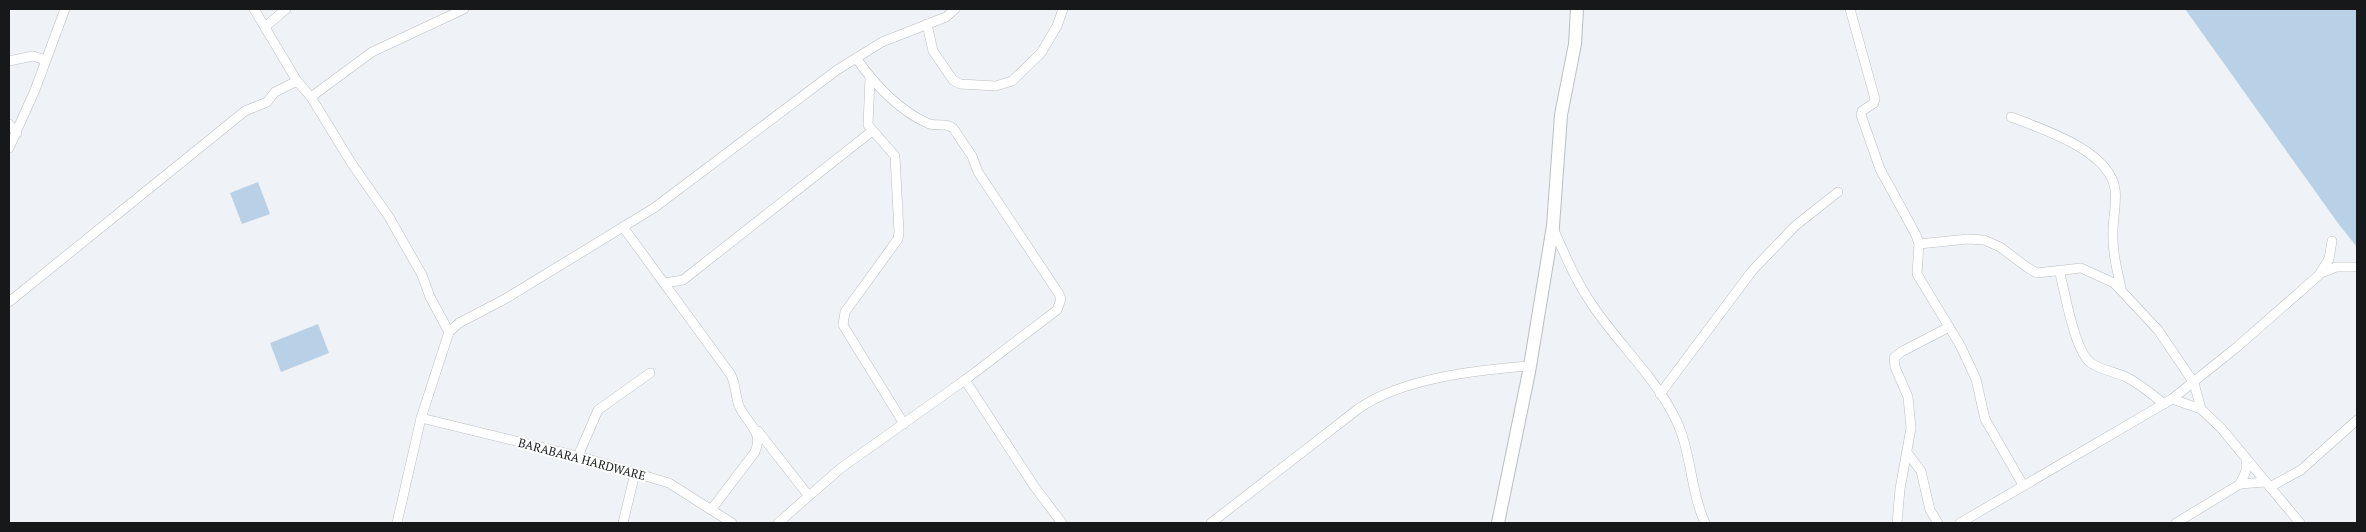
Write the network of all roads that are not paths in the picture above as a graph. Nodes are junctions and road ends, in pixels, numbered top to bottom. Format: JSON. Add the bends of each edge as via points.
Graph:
{"nodes":[{"id":1,"x":65,"y":9,"type":"edge"},
{"id":2,"x":254,"y":9,"type":"edge"},
{"id":3,"x":286,"y":9,"type":"edge"},
{"id":4,"x":464,"y":9,"type":"edge"},
{"id":5,"x":955,"y":9,"type":"edge"},
{"id":6,"x":1063,"y":9,"type":"edge"},
{"id":7,"x":1577,"y":9,"type":"edge"},
{"id":8,"x":1850,"y":9,"type":"edge"},
{"id":9,"x":927,"y":24,"type":"junction"},
{"id":10,"x":265,"y":27,"type":"junction"},
{"id":11,"x":856,"y":58,"type":"junction"},
{"id":12,"x":9,"y":60,"type":"edge"},
{"id":13,"x":45,"y":60,"type":"junction"},
{"id":14,"x":870,"y":78,"type":"junction"},
{"id":15,"x":297,"y":81,"type":"junction"},
{"id":16,"x":311,"y":96,"type":"junction"},
{"id":17,"x":2011,"y":117,"type":"dead end"},
{"id":18,"x":9,"y":124,"type":"edge"},
{"id":19,"x":871,"y":132,"type":"junction"},
{"id":20,"x":17,"y":133,"type":"junction"},
{"id":21,"x":9,"y":148,"type":"edge"},
{"id":22,"x":1838,"y":192,"type":"dead end"},
{"id":23,"x":1553,"y":226,"type":"junction"},
{"id":24,"x":624,"y":227,"type":"junction"},
{"id":25,"x":2332,"y":241,"type":"dead end"},
{"id":26,"x":1919,"y":244,"type":"junction"},
{"id":27,"x":2354,"y":267,"type":"dead end"},
{"id":28,"x":2058,"y":270,"type":"junction"},
{"id":29,"x":2319,"y":275,"type":"junction"},
{"id":30,"x":664,"y":283,"type":"junction"},
{"id":31,"x":2121,"y":288,"type":"junction"},
{"id":32,"x":9,"y":302,"type":"edge"},
{"id":33,"x":1949,"y":326,"type":"junction"},
{"id":34,"x":449,"y":332,"type":"junction"},
{"id":35,"x":1530,"y":366,"type":"junction"},
{"id":36,"x":650,"y":373,"type":"dead end"},
{"id":37,"x":965,"y":380,"type":"junction"},
{"id":38,"x":2194,"y":383,"type":"junction"},
{"id":39,"x":1660,"y":394,"type":"junction"},
{"id":40,"x":2168,"y":402,"type":"junction"},
{"id":41,"x":2201,"y":409,"type":"junction"},
{"id":42,"x":421,"y":418,"type":"junction"},
{"id":43,"x":2357,"y":420,"type":"edge"},
{"id":44,"x":904,"y":424,"type":"junction"},
{"id":45,"x":756,"y":429,"type":"junction"},
{"id":46,"x":1908,"y":454,"type":"junction"},
{"id":47,"x":578,"y":456,"type":"junction"},
{"id":48,"x":2246,"y":461,"type":"junction"},
{"id":49,"x":635,"y":473,"type":"junction"},
{"id":50,"x":2240,"y":484,"type":"junction"},
{"id":51,"x":2023,"y":485,"type":"junction"},
{"id":52,"x":2267,"y":485,"type":"junction"},
{"id":53,"x":808,"y":495,"type":"junction"},
{"id":54,"x":711,"y":510,"type":"junction"},
{"id":55,"x":1702,"y":521,"type":"edge"},
{"id":56,"x":397,"y":523,"type":"edge"},
{"id":57,"x":624,"y":523,"type":"edge"},
{"id":58,"x":732,"y":523,"type":"edge"},
{"id":59,"x":778,"y":523,"type":"edge"},
{"id":60,"x":1062,"y":523,"type":"edge"},
{"id":61,"x":1211,"y":523,"type":"edge"},
{"id":62,"x":1498,"y":523,"type":"edge"},
{"id":63,"x":1897,"y":523,"type":"edge"},
{"id":64,"x":1938,"y":523,"type":"edge"},
{"id":65,"x":1960,"y":523,"type":"edge"},
{"id":66,"x":2176,"y":523,"type":"edge"},
{"id":67,"x":2300,"y":523,"type":"edge"}],
"edges":[{"from":1,"to":13,"type":"street"},
{"from":2,"to":10,"type":"street"},
{"from":3,"to":10,"type":"street"},
{"from":4,"to":16,"type":"street","via":[[372,52]]},
{"from":5,"to":9,"type":"street","via":[[946,18]]},
{"from":6,"to":9,"type":"street","via":[[1041,53],[1012,81],[996,86],[960,84],[953,80],[933,51]]},
{"from":7,"to":23,"type":"street","via":[[1575,44],[1561,115]]},
{"from":8,"to":26,"type":"street","via":[[1875,99],[1862,111],[1863,120],[1880,169],[1914,228]]},
{"from":9,"to":11,"type":"street","via":[[882,42]]},
{"from":10,"to":15,"type":"street"},
{"from":11,"to":14,"type":"street"},
{"from":11,"to":24,"type":"street"},
{"from":12,"to":13,"type":"street","via":[[33,56]]},
{"from":13,"to":20,"type":"street"},
{"from":14,"to":19,"type":"street","via":[[867,121]]},
{"from":14,"to":37,"type":"street","via":[[904,110],[927,123],[953,128],[972,156],[978,172],[1059,294],[1057,310]]},
{"from":15,"to":16,"type":"street"},
{"from":15,"to":32,"type":"street","via":[[275,92],[267,102],[245,111]]},
{"from":16,"to":34,"type":"street","via":[[389,217]]},
{"from":17,"to":31,"type":"street","via":[[2078,146],[2111,177],[2116,200],[2114,248]]},
{"from":18,"to":20,"type":"street"},
{"from":19,"to":30,"type":"street","via":[[683,280]]},
{"from":19,"to":44,"type":"street","via":[[895,156],[898,239],[845,312],[843,325]]},
{"from":20,"to":21,"type":"street"},
{"from":22,"to":39,"type":"street","via":[[1764,256]]},
{"from":23,"to":35,"type":"street"},
{"from":23,"to":39,"type":"street","via":[[1583,292]]},
{"from":24,"to":30,"type":"street"},
{"from":24,"to":34,"type":"street"},
{"from":25,"to":29,"type":"street","via":[[2329,259]]},
{"from":26,"to":28,"type":"street","via":[[1984,240],[2037,272]]},
{"from":26,"to":33,"type":"street","via":[[1917,274]]},
{"from":27,"to":29,"type":"street","via":[[2336,267]]},
{"from":28,"to":31,"type":"street","via":[[2081,268],[2107,278]]},
{"from":28,"to":40,"type":"street","via":[[2085,357],[2098,367],[2125,377]]},
{"from":29,"to":38,"type":"street"},
{"from":30,"to":45,"type":"street","via":[[731,375],[740,407]]},
{"from":31,"to":38,"type":"street","via":[[2158,330]]},
{"from":33,"to":46,"type":"street","via":[[1894,358],[1894,367],[1908,397]]},
{"from":33,"to":51,"type":"street","via":[[1976,379],[1985,418]]},
{"from":34,"to":42,"type":"street"},
{"from":35,"to":61,"type":"street","via":[[1463,373],[1416,384],[1372,400]]},
{"from":35,"to":62,"type":"street"},
{"from":36,"to":47,"type":"street","via":[[598,410]]},
{"from":37,"to":44,"type":"street"},
{"from":37,"to":60,"type":"street"},
{"from":38,"to":40,"type":"street"},
{"from":38,"to":41,"type":"street"},
{"from":39,"to":55,"type":"street","via":[[1674,416],[1688,451]]},
{"from":40,"to":41,"type":"street"},
{"from":40,"to":51,"type":"street"},
{"from":41,"to":48,"type":"street","via":[[2221,428]]},
{"from":42,"to":47,"type":"street","name":"BARABARA HARDWARE"},
{"from":42,"to":56,"type":"street"},
{"from":43,"to":52,"type":"street","via":[[2301,470]]},
{"from":44,"to":53,"type":"street"},
{"from":45,"to":53,"type":"street"},
{"from":45,"to":54,"type":"street","via":[[758,445],[755,452]]},
{"from":46,"to":63,"type":"street"},
{"from":46,"to":64,"type":"street","via":[[1920,471],[1930,510]]},
{"from":47,"to":49,"type":"street","name":"BARABARA HARDWARE"},
{"from":48,"to":50,"type":"street","via":[[2246,471]]},
{"from":48,"to":52,"type":"street"},
{"from":49,"to":54,"type":"street","name":"BARABARA HARDWARE","via":[[669,483]]},
{"from":49,"to":57,"type":"street"},
{"from":50,"to":52,"type":"street"},
{"from":50,"to":66,"type":"street"},
{"from":51,"to":65,"type":"street"},
{"from":52,"to":67,"type":"street"},
{"from":53,"to":59,"type":"street"},
{"from":54,"to":58,"type":"street","name":"BARABARA HARDWARE"}]}
